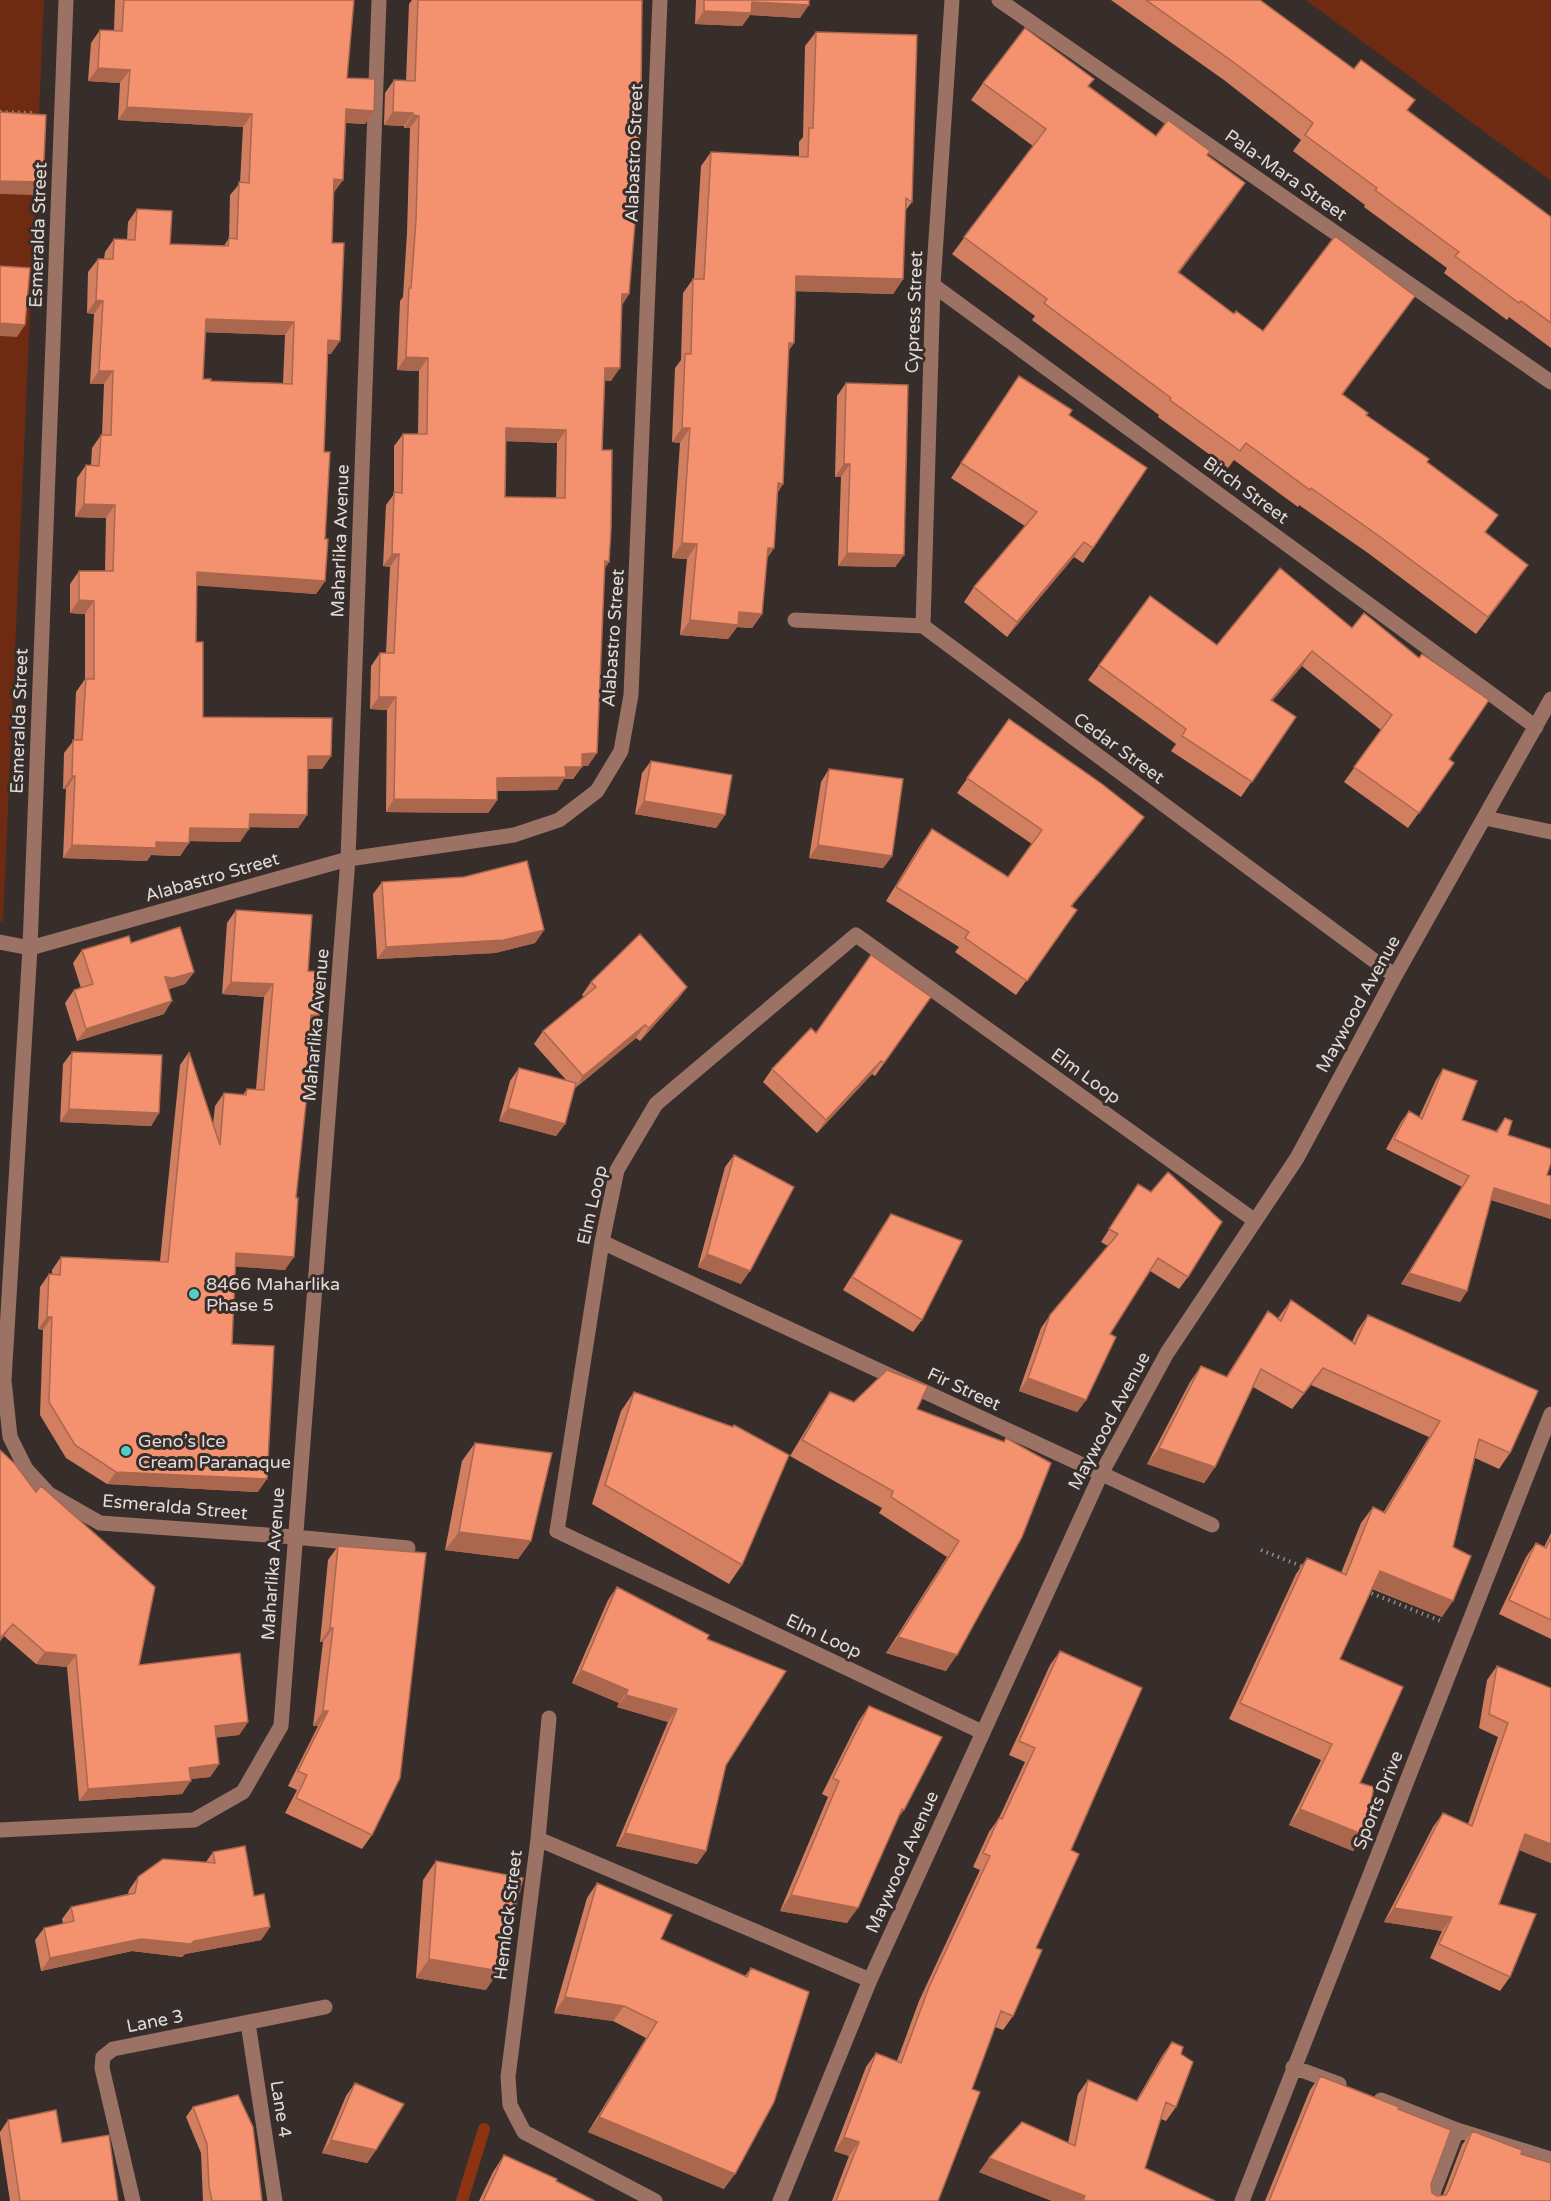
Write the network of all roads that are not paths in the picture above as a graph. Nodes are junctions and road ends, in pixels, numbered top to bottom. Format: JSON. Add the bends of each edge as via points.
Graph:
{"nodes":[{"id":1,"x":66,"y":0,"type":"edge"},
{"id":2,"x":380,"y":0,"type":"edge"},
{"id":3,"x":660,"y":0,"type":"edge"},
{"id":4,"x":952,"y":0,"type":"edge"},
{"id":5,"x":999,"y":0,"type":"edge"},
{"id":6,"x":933,"y":285,"type":"junction"},
{"id":7,"x":1551,"y":382,"type":"edge"},
{"id":8,"x":795,"y":620,"type":"dead end"},
{"id":9,"x":922,"y":626,"type":"junction"},
{"id":10,"x":1551,"y":699,"type":"edge"},
{"id":11,"x":1536,"y":726,"type":"junction"},
{"id":12,"x":1485,"y":818,"type":"junction"},
{"id":13,"x":1551,"y":832,"type":"edge"},
{"id":14,"x":348,"y":859,"type":"junction"},
{"id":15,"x":0,"y":942,"type":"edge"},
{"id":16,"x":30,"y":948,"type":"junction"},
{"id":17,"x":1395,"y":976,"type":"junction"},
{"id":18,"x":1254,"y":1220,"type":"junction"},
{"id":19,"x":602,"y":1242,"type":"junction"},
{"id":20,"x":1551,"y":1414,"type":"edge"},
{"id":21,"x":1546,"y":1440,"type":"edge"},
{"id":22,"x":1101,"y":1474,"type":"junction"},
{"id":23,"x":1212,"y":1526,"type":"dead end"},
{"id":24,"x":295,"y":1536,"type":"junction"},
{"id":25,"x":408,"y":1548,"type":"dead end"},
{"id":26,"x":549,"y":1718,"type":"dead end"},
{"id":27,"x":982,"y":1732,"type":"junction"},
{"id":28,"x":0,"y":1830,"type":"edge"},
{"id":29,"x":538,"y":1839,"type":"junction"},
{"id":30,"x":870,"y":1980,"type":"junction"},
{"id":31,"x":326,"y":2007,"type":"dead end"},
{"id":32,"x":248,"y":2023,"type":"junction"},
{"id":33,"x":1293,"y":2067,"type":"junction"},
{"id":34,"x":1348,"y":2088,"type":"edge"},
{"id":35,"x":1370,"y":2096,"type":"edge"},
{"id":36,"x":1457,"y":2130,"type":"junction"},
{"id":37,"x":1551,"y":2159,"type":"edge"},
{"id":38,"x":133,"y":2201,"type":"edge"},
{"id":39,"x":275,"y":2201,"type":"edge"},
{"id":40,"x":655,"y":2201,"type":"edge"},
{"id":41,"x":780,"y":2201,"type":"edge"},
{"id":42,"x":1242,"y":2201,"type":"edge"},
{"id":43,"x":1430,"y":2201,"type":"edge"}],
"edges":[{"from":1,"to":16,"type":"street","name":"Esmeralda Street"},
{"from":2,"to":14,"type":"street","name":"Maharlika Avenue"},
{"from":3,"to":14,"type":"street","name":"Alabastro Street","via":[[631,695],[621,751],[597,791],[560,820],[514,835]]},
{"from":4,"to":6,"type":"street","name":"Cypress Street"},
{"from":5,"to":7,"type":"street","name":"Pala-Mara Street"},
{"from":6,"to":9,"type":"street","name":"Cypress Street"},
{"from":6,"to":11,"type":"street","name":"Birch Street"},
{"from":8,"to":9,"type":"street"},
{"from":9,"to":17,"type":"street","name":"Cedar Street"},
{"from":10,"to":11,"type":"street","name":"Maywood Avenue"},
{"from":11,"to":12,"type":"street","name":"Maywood Avenue"},
{"from":12,"to":13,"type":"street"},
{"from":12,"to":17,"type":"street","name":"Maywood Avenue"},
{"from":14,"to":16,"type":"street","name":"Alabastro Street"},
{"from":14,"to":24,"type":"street","name":"Maharlika Avenue"},
{"from":15,"to":16,"type":"street","name":"Alabastro Street"},
{"from":16,"to":24,"type":"street","name":"Esmeralda Street","via":[[4,1380],[10,1437],[26,1468],[49,1494],[100,1523]]},
{"from":17,"to":18,"type":"street","name":"Maywood Avenue","via":[[1297,1158]]},
{"from":18,"to":19,"type":"street","name":"Elm Loop","via":[[856,935],[656,1104],[617,1170]]},
{"from":18,"to":22,"type":"street","name":"Maywood Avenue","via":[[1167,1353]]},
{"from":19,"to":22,"type":"street","name":"Fir Street"},
{"from":19,"to":27,"type":"street","name":"Elm Loop","via":[[557,1531]]},
{"from":20,"to":21,"type":"street","name":"Sports Drive"},
{"from":21,"to":33,"type":"street","name":"Sports Drive"},
{"from":22,"to":23,"type":"street","name":"Fir Street"},
{"from":22,"to":27,"type":"street","name":"Maywood Avenue"},
{"from":24,"to":25,"type":"street","name":"Esmeralda Street"},
{"from":24,"to":28,"type":"street","name":"Maharlika Avenue","via":[[281,1726],[243,1792],[194,1820]]},
{"from":26,"to":29,"type":"street"},
{"from":27,"to":30,"type":"street","name":"Maywood Avenue"},
{"from":29,"to":30,"type":"street","name":"Hemlock Street"},
{"from":29,"to":40,"type":"street","name":"Hemlock Street","via":[[508,2077],[510,2105],[524,2132]]},
{"from":30,"to":41,"type":"street","name":"Maywood Avenue"},
{"from":31,"to":32,"type":"street","name":"Lane 3"},
{"from":32,"to":38,"type":"street","name":"Lane 3","via":[[113,2049],[104,2056],[102,2068]]},
{"from":32,"to":39,"type":"street","name":"Lane 4"},
{"from":33,"to":34,"type":"street"},
{"from":33,"to":42,"type":"street","name":"Sports Drive"},
{"from":35,"to":36,"type":"street"},
{"from":36,"to":37,"type":"street"},
{"from":36,"to":43,"type":"street"}]}
